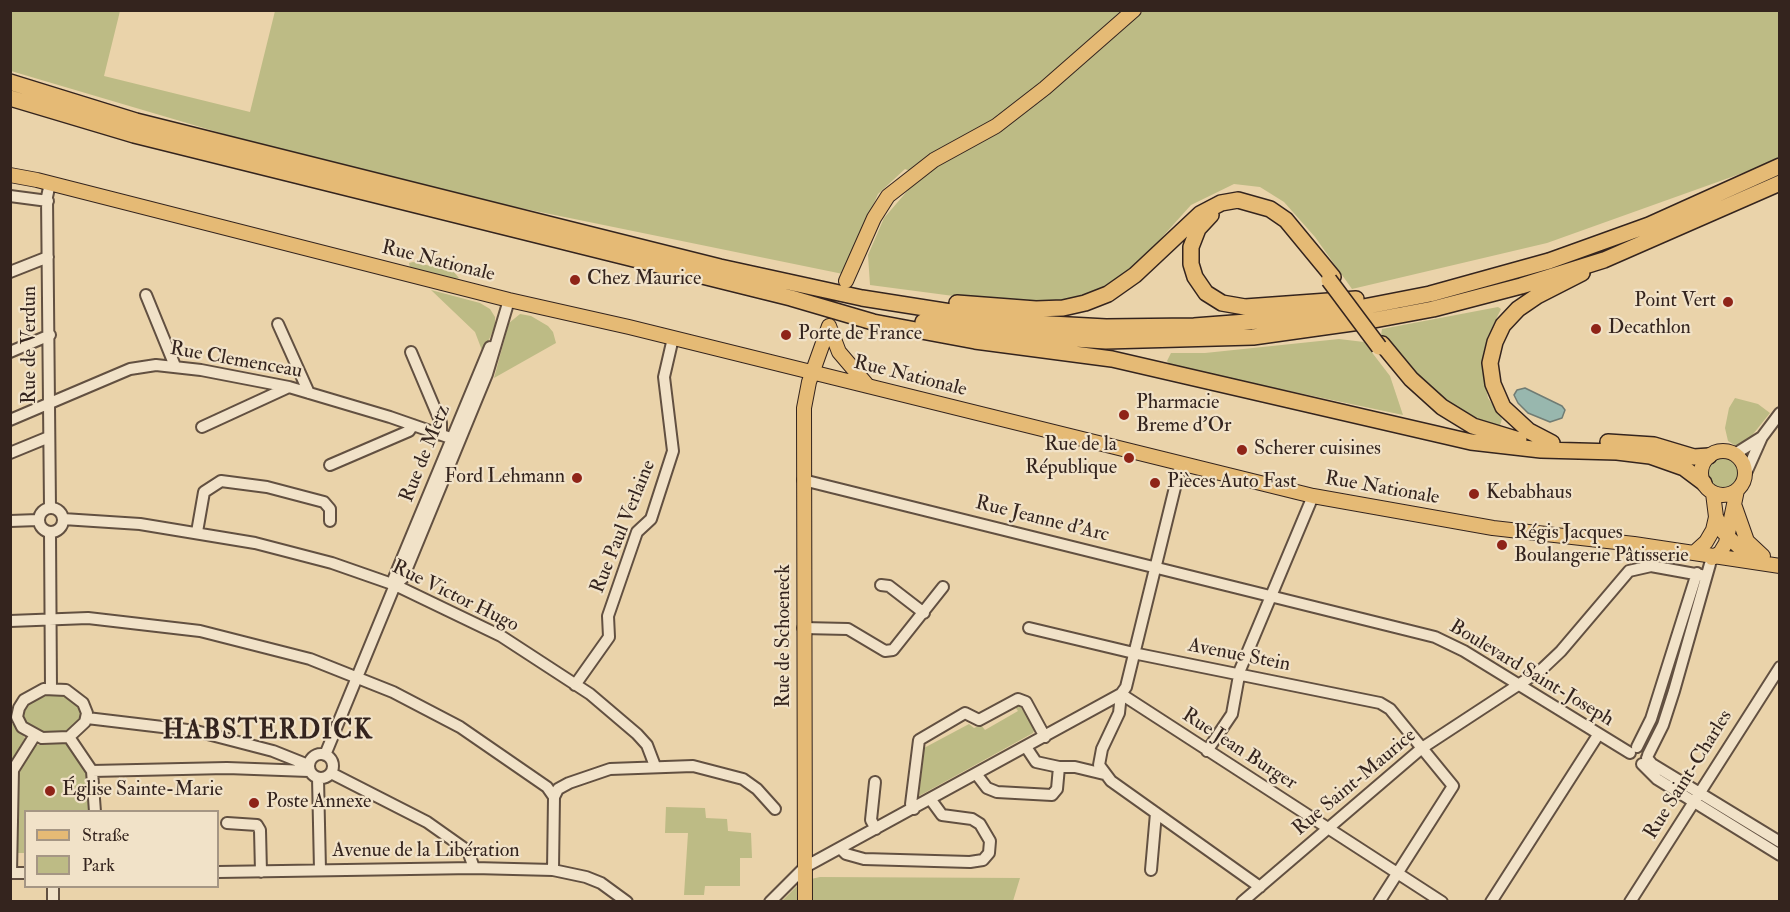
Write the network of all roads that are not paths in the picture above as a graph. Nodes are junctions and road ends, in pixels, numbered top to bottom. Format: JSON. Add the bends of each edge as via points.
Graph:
{"nodes":[{"id":1,"x":1134,"y":10,"type":"edge"},
{"id":2,"x":10,"y":82,"type":"edge"},
{"id":3,"x":10,"y":98,"type":"edge"},
{"id":4,"x":1779,"y":166,"type":"edge"},
{"id":5,"x":10,"y":170,"type":"edge"},
{"id":6,"x":10,"y":176,"type":"edge"},
{"id":7,"x":43,"y":181,"type":"junction"},
{"id":8,"x":1779,"y":183,"type":"edge"},
{"id":9,"x":10,"y":196,"type":"edge"},
{"id":10,"x":48,"y":201,"type":"junction"},
{"id":11,"x":48,"y":256,"type":"junction"},
{"id":12,"x":1604,"y":260,"type":"junction"},
{"id":13,"x":10,"y":272,"type":"edge"},
{"id":14,"x":1331,"y":279,"type":"junction"},
{"id":15,"x":846,"y":281,"type":"dead end"},
{"id":16,"x":1454,"y":288,"type":"junction"},
{"id":17,"x":146,"y":295,"type":"dead end"},
{"id":18,"x":791,"y":298,"type":"junction"},
{"id":19,"x":862,"y":298,"type":"junction"},
{"id":20,"x":509,"y":300,"type":"junction"},
{"id":21,"x":278,"y":324,"type":"dead end"},
{"id":22,"x":50,"y":335,"type":"junction"},
{"id":23,"x":673,"y":338,"type":"junction"},
{"id":24,"x":1381,"y":346,"type":"junction"},
{"id":25,"x":10,"y":352,"type":"edge"},
{"id":26,"x":411,"y":352,"type":"dead end"},
{"id":27,"x":175,"y":366,"type":"junction"},
{"id":28,"x":812,"y":372,"type":"junction"},
{"id":29,"x":867,"y":386,"type":"junction"},
{"id":30,"x":289,"y":387,"type":"junction"},
{"id":31,"x":309,"y":393,"type":"junction"},
{"id":32,"x":49,"y":404,"type":"junction"},
{"id":33,"x":1779,"y":412,"type":"edge"},
{"id":34,"x":10,"y":420,"type":"edge"},
{"id":35,"x":413,"y":425,"type":"junction"},
{"id":36,"x":202,"y":427,"type":"dead end"},
{"id":37,"x":50,"y":437,"type":"junction"},
{"id":38,"x":1762,"y":437,"type":"junction"},
{"id":39,"x":450,"y":438,"type":"junction"},
{"id":40,"x":1552,"y":442,"type":"junction"},
{"id":41,"x":1518,"y":448,"type":"junction"},
{"id":42,"x":10,"y":453,"type":"edge"},
{"id":43,"x":1735,"y":454,"type":"junction"},
{"id":44,"x":1709,"y":456,"type":"junction"},
{"id":45,"x":1181,"y":463,"type":"junction"},
{"id":46,"x":330,"y":465,"type":"dead end"},
{"id":47,"x":1746,"y":474,"type":"junction"},
{"id":48,"x":803,"y":480,"type":"junction"},
{"id":49,"x":1708,"y":488,"type":"junction"},
{"id":50,"x":1737,"y":490,"type":"junction"},
{"id":51,"x":1313,"y":496,"type":"junction"},
{"id":52,"x":1735,"y":507,"type":"junction"},
{"id":53,"x":50,"y":508,"type":"junction"},
{"id":54,"x":1716,"y":517,"type":"junction"},
{"id":55,"x":38,"y":519,"type":"junction"},
{"id":56,"x":63,"y":519,"type":"junction"},
{"id":57,"x":10,"y":521,"type":"edge"},
{"id":58,"x":330,"y":521,"type":"dead end"},
{"id":59,"x":197,"y":531,"type":"junction"},
{"id":60,"x":50,"y":532,"type":"junction"},
{"id":61,"x":1727,"y":536,"type":"junction"},
{"id":62,"x":1755,"y":562,"type":"junction"},
{"id":63,"x":1704,"y":564,"type":"junction"},
{"id":64,"x":1155,"y":566,"type":"junction"},
{"id":65,"x":1777,"y":571,"type":"edge"},
{"id":66,"x":396,"y":585,"type":"junction"},
{"id":67,"x":881,"y":585,"type":"dead end"},
{"id":68,"x":943,"y":587,"type":"dead end"},
{"id":69,"x":1272,"y":596,"type":"junction"},
{"id":70,"x":924,"y":613,"type":"junction"},
{"id":71,"x":51,"y":619,"type":"junction"},
{"id":72,"x":10,"y":621,"type":"edge"},
{"id":73,"x":803,"y":628,"type":"junction"},
{"id":74,"x":1029,"y":628,"type":"dead end"},
{"id":75,"x":1135,"y":653,"type":"junction"},
{"id":76,"x":1779,"y":667,"type":"edge"},
{"id":77,"x":1239,"y":674,"type":"junction"},
{"id":78,"x":357,"y":676,"type":"junction"},
{"id":79,"x":575,"y":685,"type":"junction"},
{"id":80,"x":1520,"y":686,"type":"junction"},
{"id":81,"x":51,"y":688,"type":"junction"},
{"id":82,"x":1121,"y":694,"type":"junction"},
{"id":83,"x":14,"y":718,"type":"edge"},
{"id":84,"x":87,"y":718,"type":"junction"},
{"id":85,"x":35,"y":735,"type":"junction"},
{"id":86,"x":1598,"y":735,"type":"junction"},
{"id":87,"x":69,"y":737,"type":"junction"},
{"id":88,"x":1045,"y":737,"type":"junction"},
{"id":89,"x":1026,"y":747,"type":"junction"},
{"id":90,"x":1422,"y":748,"type":"junction"},
{"id":91,"x":1633,"y":750,"type":"junction"},
{"id":92,"x":1207,"y":751,"type":"junction"},
{"id":93,"x":325,"y":755,"type":"junction"},
{"id":94,"x":1646,"y":759,"type":"junction"},
{"id":95,"x":655,"y":766,"type":"junction"},
{"id":96,"x":1059,"y":767,"type":"junction"},
{"id":97,"x":92,"y":771,"type":"junction"},
{"id":98,"x":312,"y":771,"type":"junction"},
{"id":99,"x":330,"y":773,"type":"junction"},
{"id":100,"x":1104,"y":774,"type":"junction"},
{"id":101,"x":976,"y":775,"type":"junction"},
{"id":102,"x":875,"y":782,"type":"dead end"},
{"id":103,"x":1699,"y":791,"type":"junction"},
{"id":104,"x":553,"y":800,"type":"junction"},
{"id":105,"x":931,"y":800,"type":"junction"},
{"id":106,"x":1694,"y":803,"type":"junction"},
{"id":107,"x":775,"y":809,"type":"dead end"},
{"id":108,"x":914,"y":809,"type":"junction"},
{"id":109,"x":95,"y":810,"type":"edge"},
{"id":110,"x":1156,"y":813,"type":"junction"},
{"id":111,"x":227,"y":823,"type":"dead end"},
{"id":112,"x":1327,"y":828,"type":"junction"},
{"id":113,"x":876,"y":829,"type":"junction"},
{"id":114,"x":1779,"y":842,"type":"edge"},
{"id":115,"x":841,"y":849,"type":"junction"},
{"id":116,"x":1779,"y":855,"type":"edge"},
{"id":117,"x":806,"y":867,"type":"junction"},
{"id":118,"x":474,"y":868,"type":"junction"},
{"id":119,"x":320,"y":870,"type":"junction"},
{"id":120,"x":553,"y":870,"type":"junction"},
{"id":121,"x":1151,"y":870,"type":"dead end"},
{"id":122,"x":219,"y":872,"type":"edge"},
{"id":123,"x":261,"y":872,"type":"junction"},
{"id":124,"x":11,"y":873,"type":"edge"},
{"id":125,"x":1397,"y":873,"type":"junction"},
{"id":126,"x":1260,"y":887,"type":"junction"},
{"id":127,"x":627,"y":902,"type":"edge"},
{"id":128,"x":770,"y":902,"type":"edge"},
{"id":129,"x":805,"y":902,"type":"edge"},
{"id":130,"x":1242,"y":902,"type":"edge"},
{"id":131,"x":1379,"y":902,"type":"edge"},
{"id":132,"x":1442,"y":902,"type":"edge"},
{"id":133,"x":1491,"y":902,"type":"edge"},
{"id":134,"x":1630,"y":902,"type":"edge"}],
"edges":[{"from":1,"to":15,"type":"main road","via":[[996,126],[906,178],[874,218]]},
{"from":2,"to":19,"type":"highway","via":[[147,123],[720,267]]},
{"from":3,"to":18,"type":"highway","via":[[134,135]]},
{"from":4,"to":16,"type":"highway","via":[[1649,225],[1549,261]]},
{"from":5,"to":7,"type":"main road","name":"Rue Nationale"},
{"from":6,"to":7,"type":"main road","name":"Rue Nationale"},
{"from":7,"to":10,"type":"street","name":"Rue de Verdun"},
{"from":7,"to":20,"type":"main road","name":"Rue Nationale"},
{"from":8,"to":12,"type":"highway"},
{"from":9,"to":10,"type":"street"},
{"from":10,"to":11,"type":"street","name":"Rue de Verdun"},
{"from":11,"to":13,"type":"street"},
{"from":11,"to":22,"type":"street","name":"Rue de Verdun"},
{"from":12,"to":18,"type":"highway","via":[[1422,311],[1314,330],[1205,340],[1106,341],[1011,335]]},
{"from":12,"to":40,"type":"highway","via":[[1518,309],[1503,325],[1495,342],[1491,374],[1503,407],[1529,431]]},
{"from":14,"to":16,"type":"highway","via":[[1283,224],[1255,208],[1238,205],[1213,213],[1193,238],[1191,264],[1195,277],[1206,293],[1222,303],[1245,307],[1323,303]]},
{"from":14,"to":19,"type":"highway","via":[[1286,220],[1257,203],[1238,200],[1210,207],[1135,275],[1108,294],[1085,303],[1036,309]]},
{"from":14,"to":24,"type":"highway","bridge":true},
{"from":16,"to":19,"type":"highway","via":[[1312,317],[1194,326],[1014,322]]},
{"from":17,"to":27,"type":"street"},
{"from":18,"to":41,"type":"highway","via":[[873,322],[975,341],[1112,359],[1471,442]]},
{"from":20,"to":23,"type":"main road","name":"Rue Nationale"},
{"from":20,"to":39,"type":"street","name":"Rue de Metz","via":[[494,357],[463,422]]},
{"from":21,"to":31,"type":"street"},
{"from":22,"to":25,"type":"street"},
{"from":22,"to":32,"type":"street","name":"Rue de Verdun"},
{"from":23,"to":28,"type":"main road","name":"Rue Nationale"},
{"from":23,"to":79,"type":"street","name":"Rue Paul Verlaine","via":[[664,378],[673,451],[651,519],[637,532],[608,616],[609,637]]},
{"from":24,"to":40,"type":"highway","via":[[1456,417],[1513,439]]},
{"from":24,"to":41,"type":"highway","via":[[1408,382],[1439,411],[1472,430]]},
{"from":26,"to":39,"type":"street"},
{"from":27,"to":30,"type":"street","name":"Rue Clemenceau"},
{"from":27,"to":32,"type":"street","name":"Rue Clemenceau","via":[[130,369]]},
{"from":28,"to":29,"type":"main road","name":"Rue Nationale"},
{"from":28,"to":29,"type":"main road","name":"Rue de Schoeneck","via":[[829,326],[839,352]]},
{"from":28,"to":48,"type":"main road","name":"Rue de Schoeneck","via":[[804,408]]},
{"from":29,"to":45,"type":"main road","name":"Rue Nationale"},
{"from":30,"to":31,"type":"street","name":"Rue Clemenceau"},
{"from":30,"to":36,"type":"street"},
{"from":31,"to":35,"type":"street","name":"Rue Clemenceau"},
{"from":32,"to":34,"type":"street","name":"Rue Clemenceau"},
{"from":32,"to":37,"type":"street","name":"Rue de Verdun"},
{"from":33,"to":38,"type":"street"},
{"from":35,"to":39,"type":"street","name":"Rue Clemenceau"},
{"from":35,"to":46,"type":"street","via":[[409,431]]},
{"from":37,"to":42,"type":"street"},
{"from":37,"to":53,"type":"street","name":"Rue de Verdun"},
{"from":38,"to":43,"type":"street"},
{"from":38,"to":47,"type":"street"},
{"from":39,"to":66,"type":"street","name":"Rue de Metz","via":[[403,578]]},
{"from":40,"to":44,"type":"highway","via":[[1634,442],[1694,457]]},
{"from":41,"to":49,"type":"highway","via":[[1650,456],[1684,468]]},
{"from":43,"to":44,"type":"main road","via":[[1722,451]]},
{"from":43,"to":47,"type":"main road"},
{"from":44,"to":49,"type":"main road","via":[[1701,471]]},
{"from":45,"to":51,"type":"main road","name":"Rue Nationale"},
{"from":45,"to":64,"type":"street"},
{"from":47,"to":50,"type":"main road"},
{"from":48,"to":64,"type":"street","name":"Rue Jeanne d'Arc"},
{"from":48,"to":73,"type":"main road","name":"Rue de Schoeneck"},
{"from":49,"to":50,"type":"main road","via":[[1726,495]]},
{"from":49,"to":54,"type":"main road"},
{"from":50,"to":52,"type":"main road"},
{"from":51,"to":63,"type":"main road","name":"Rue Nationale"},
{"from":51,"to":69,"type":"street"},
{"from":52,"to":61,"type":"main road"},
{"from":52,"to":65,"type":"main road","via":[[1747,541]]},
{"from":53,"to":55,"type":"street","via":[[40,513]]},
{"from":53,"to":56,"type":"street"},
{"from":54,"to":61,"type":"main road"},
{"from":54,"to":63,"type":"main road"},
{"from":55,"to":57,"type":"street"},
{"from":55,"to":60,"type":"street","via":[[42,529]]},
{"from":56,"to":59,"type":"street","name":"Rue Victor Hugo"},
{"from":56,"to":60,"type":"street","via":[[61,527]]},
{"from":58,"to":59,"type":"street","via":[[330,509],[324,502],[221,481],[204,492]]},
{"from":59,"to":66,"type":"street","name":"Rue Victor Hugo","via":[[284,549]]},
{"from":60,"to":71,"type":"street"},
{"from":61,"to":62,"type":"main road"},
{"from":61,"to":63,"type":"main road","via":[[1723,549]]},
{"from":62,"to":63,"type":"main road","name":"Rue Nationale"},
{"from":62,"to":65,"type":"main road","name":"Rue Nationale"},
{"from":63,"to":65,"type":"main road","name":"Rue Nationale"},
{"from":63,"to":80,"type":"street","name":"Rue Saint-Maurice","via":[[1629,571],[1561,651]]},
{"from":63,"to":91,"type":"street","via":[[1651,719]]},
{"from":63,"to":94,"type":"street","via":[[1674,691]]},
{"from":64,"to":69,"type":"street","name":"Rue Jeanne d'Arc"},
{"from":64,"to":75,"type":"street"},
{"from":66,"to":78,"type":"street","name":"Rue de Metz"},
{"from":66,"to":79,"type":"street","name":"Rue Victor Hugo","via":[[501,636]]},
{"from":67,"to":70,"type":"street","via":[[889,586]]},
{"from":68,"to":70,"type":"street"},
{"from":69,"to":77,"type":"street"},
{"from":69,"to":80,"type":"street","name":"Boulevard Saint-Joseph","via":[[1435,637]]},
{"from":70,"to":73,"type":"street","via":[[896,649],[888,651],[848,629]]},
{"from":71,"to":72,"type":"street"},
{"from":71,"to":78,"type":"street","via":[[123,621],[200,631],[273,648]]},
{"from":71,"to":81,"type":"street"},
{"from":73,"to":117,"type":"main road","name":"Rue de Schoeneck"},
{"from":74,"to":75,"type":"street","name":"Avenue Stein"},
{"from":75,"to":77,"type":"street","name":"Avenue Stein"},
{"from":75,"to":82,"type":"street"},
{"from":76,"to":103,"type":"street","name":"Rue Saint-Charles"},
{"from":77,"to":90,"type":"street","name":"Avenue Stein","via":[[1380,703],[1398,716]]},
{"from":77,"to":92,"type":"street","via":[[1232,714]]},
{"from":78,"to":93,"type":"street","name":"Rue de Metz"},
{"from":78,"to":104,"type":"street","via":[[460,727],[529,772],[547,787]]},
{"from":79,"to":95,"type":"street","name":"Rue Victor Hugo","via":[[637,734],[647,745]]},
{"from":80,"to":86,"type":"street","name":"Boulevard Saint-Joseph"},
{"from":80,"to":90,"type":"street","name":"Rue Saint-Maurice"},
{"from":81,"to":83,"type":"street","via":[[24,700]]},
{"from":81,"to":84,"type":"street","via":[[66,690],[78,698]]},
{"from":82,"to":88,"type":"street"},
{"from":82,"to":92,"type":"street","name":"Rue Jean Burger"},
{"from":82,"to":100,"type":"street","via":[[1119,713],[1099,756]]},
{"from":83,"to":85,"type":"street"},
{"from":84,"to":87,"type":"street"},
{"from":84,"to":98,"type":"street","via":[[196,731],[262,748]]},
{"from":85,"to":87,"type":"street","via":[[50,739]]},
{"from":85,"to":124,"type":"street","via":[[13,770]]},
{"from":86,"to":91,"type":"street","name":"Boulevard Saint-Joseph"},
{"from":86,"to":133,"type":"street"},
{"from":87,"to":97,"type":"street"},
{"from":88,"to":89,"type":"street"},
{"from":88,"to":108,"type":"street","via":[[1026,702],[1018,699],[979,720],[965,713],[919,740],[911,804]]},
{"from":89,"to":96,"type":"street","via":[[1036,762]]},
{"from":89,"to":101,"type":"street"},
{"from":90,"to":112,"type":"street","name":"Rue Saint-Maurice"},
{"from":90,"to":125,"type":"street","name":"Avenue Stein","via":[[1453,786]]},
{"from":91,"to":94,"type":"street","name":"Boulevard Saint-Joseph","via":[[1644,748]]},
{"from":91,"to":94,"type":"street","name":"Boulevard Saint-Joseph","via":[[1633,763]]},
{"from":92,"to":112,"type":"street","name":"Rue Jean Burger"},
{"from":93,"to":98,"type":"street","via":[[314,756]]},
{"from":93,"to":99,"type":"street","via":[[332,763]]},
{"from":94,"to":103,"type":"street","name":"Boulevard Saint-Joseph"},
{"from":94,"to":106,"type":"street","name":"Boulevard Saint-Joseph","via":[[1652,776]]},
{"from":95,"to":104,"type":"street","via":[[591,773],[558,789]]},
{"from":95,"to":107,"type":"street","via":[[693,766],[729,773],[757,789]]},
{"from":96,"to":100,"type":"street"},
{"from":96,"to":101,"type":"street","via":[[1057,789],[1052,795],[997,792],[987,788]]},
{"from":97,"to":98,"type":"street"},
{"from":97,"to":109,"type":"street"},
{"from":98,"to":99,"type":"street"},
{"from":98,"to":119,"type":"street"},
{"from":99,"to":118,"type":"street","via":[[427,822],[468,851]]},
{"from":100,"to":110,"type":"street"},
{"from":101,"to":105,"type":"street"},
{"from":102,"to":113,"type":"street","via":[[872,820]]},
{"from":103,"to":106,"type":"street","name":"Rue Saint-Charles"},
{"from":103,"to":114,"type":"street","name":"Boulevard Saint-Joseph"},
{"from":104,"to":120,"type":"street"},
{"from":105,"to":108,"type":"street"},
{"from":105,"to":115,"type":"street","via":[[942,815],[972,819],[980,824],[990,841],[989,853],[983,860],[864,859]]},
{"from":106,"to":116,"type":"street","name":"Boulevard Saint-Joseph"},
{"from":106,"to":134,"type":"street","name":"Rue Saint-Charles"},
{"from":108,"to":113,"type":"street"},
{"from":110,"to":121,"type":"street"},
{"from":110,"to":126,"type":"street"},
{"from":111,"to":123,"type":"street","via":[[256,825],[260,830]]},
{"from":112,"to":125,"type":"street","name":"Rue Jean Burger"},
{"from":112,"to":126,"type":"street","name":"Rue Saint-Maurice"},
{"from":113,"to":115,"type":"street"},
{"from":115,"to":117,"type":"street"},
{"from":117,"to":128,"type":"street"},
{"from":117,"to":129,"type":"main road","name":"Rue de Schoeneck"},
{"from":118,"to":119,"type":"street","name":"Avenue de la Libération"},
{"from":118,"to":120,"type":"street","name":"Avenue de la Libération"},
{"from":119,"to":123,"type":"street","name":"Avenue de la Libération"},
{"from":120,"to":127,"type":"street","name":"Avenue de la Libération","via":[[601,883]]},
{"from":122,"to":123,"type":"street","name":"Avenue de la Libération"},
{"from":125,"to":131,"type":"street"},
{"from":125,"to":132,"type":"street","name":"Rue Jean Burger"},
{"from":126,"to":130,"type":"street","name":"Rue Saint-Maurice"}]}
